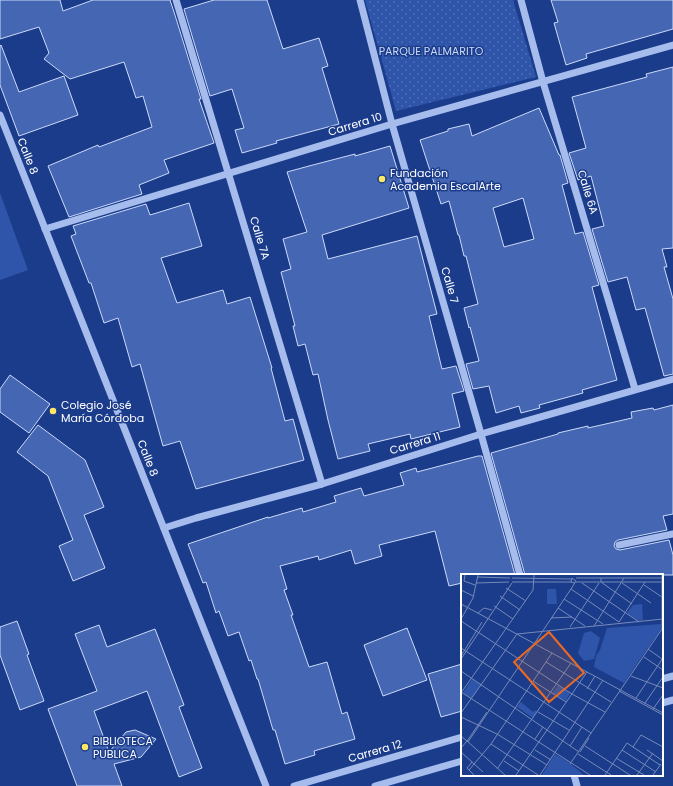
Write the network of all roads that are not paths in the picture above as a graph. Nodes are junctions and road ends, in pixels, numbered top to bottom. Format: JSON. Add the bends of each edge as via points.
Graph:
{"nodes":[{"id":1,"x":176,"y":0,"type":"edge"},
{"id":2,"x":360,"y":0,"type":"edge"},
{"id":3,"x":521,"y":0,"type":"edge"},
{"id":4,"x":673,"y":45,"type":"edge"},
{"id":5,"x":544,"y":82,"type":"junction"},
{"id":6,"x":0,"y":115,"type":"edge"},
{"id":7,"x":392,"y":124,"type":"junction"},
{"id":8,"x":229,"y":174,"type":"junction"},
{"id":9,"x":45,"y":229,"type":"junction"},
{"id":10,"x":673,"y":379,"type":"edge"},
{"id":11,"x":635,"y":390,"type":"junction"},
{"id":12,"x":481,"y":434,"type":"junction"},
{"id":13,"x":322,"y":484,"type":"junction"},
{"id":14,"x":164,"y":528,"type":"junction"},
{"id":15,"x":672,"y":534,"type":"edge"},
{"id":16,"x":619,"y":545,"type":"dead end"},
{"id":17,"x":520,"y":574,"type":"edge"},
{"id":18,"x":673,"y":676,"type":"edge"},
{"id":19,"x":663,"y":679,"type":"edge"},
{"id":20,"x":673,"y":700,"type":"edge"},
{"id":21,"x":663,"y":703,"type":"edge"},
{"id":22,"x":461,"y":737,"type":"edge"},
{"id":23,"x":461,"y":761,"type":"edge"},
{"id":24,"x":574,"y":776,"type":"edge"},
{"id":25,"x":266,"y":786,"type":"edge"},
{"id":26,"x":294,"y":786,"type":"edge"},
{"id":27,"x":375,"y":786,"type":"edge"},
{"id":28,"x":577,"y":786,"type":"edge"}],
"edges":[{"from":1,"to":8,"type":"street","name":"Calle 7A"},
{"from":2,"to":7,"type":"street","name":"Calle 7"},
{"from":3,"to":5,"type":"street","name":"Calle 6A"},
{"from":4,"to":5,"type":"street","name":"Carrera 10"},
{"from":5,"to":7,"type":"street","name":"Carrera 10"},
{"from":5,"to":11,"type":"street","name":"Calle 6A"},
{"from":6,"to":9,"type":"street","name":"Calle 8"},
{"from":7,"to":8,"type":"street","name":"Carrera 10"},
{"from":7,"to":12,"type":"street","name":"Calle 7"},
{"from":8,"to":9,"type":"street","name":"Carrera 10"},
{"from":8,"to":13,"type":"street","name":"Calle 7A"},
{"from":9,"to":14,"type":"street","name":"Calle 8"},
{"from":10,"to":11,"type":"street","name":"Carrera 11"},
{"from":11,"to":12,"type":"street","name":"Carrera 11"},
{"from":12,"to":13,"type":"street","name":"Carrera 11"},
{"from":12,"to":17,"type":"street","name":"Calle 7"},
{"from":13,"to":14,"type":"street","name":"Carrera 11"},
{"from":14,"to":25,"type":"street","name":"Calle 8"},
{"from":15,"to":16,"type":"street"},
{"from":18,"to":19,"type":"street"},
{"from":20,"to":21,"type":"street"},
{"from":22,"to":26,"type":"street","name":"Carrera 12"},
{"from":23,"to":27,"type":"street"},
{"from":24,"to":28,"type":"street"}]}
